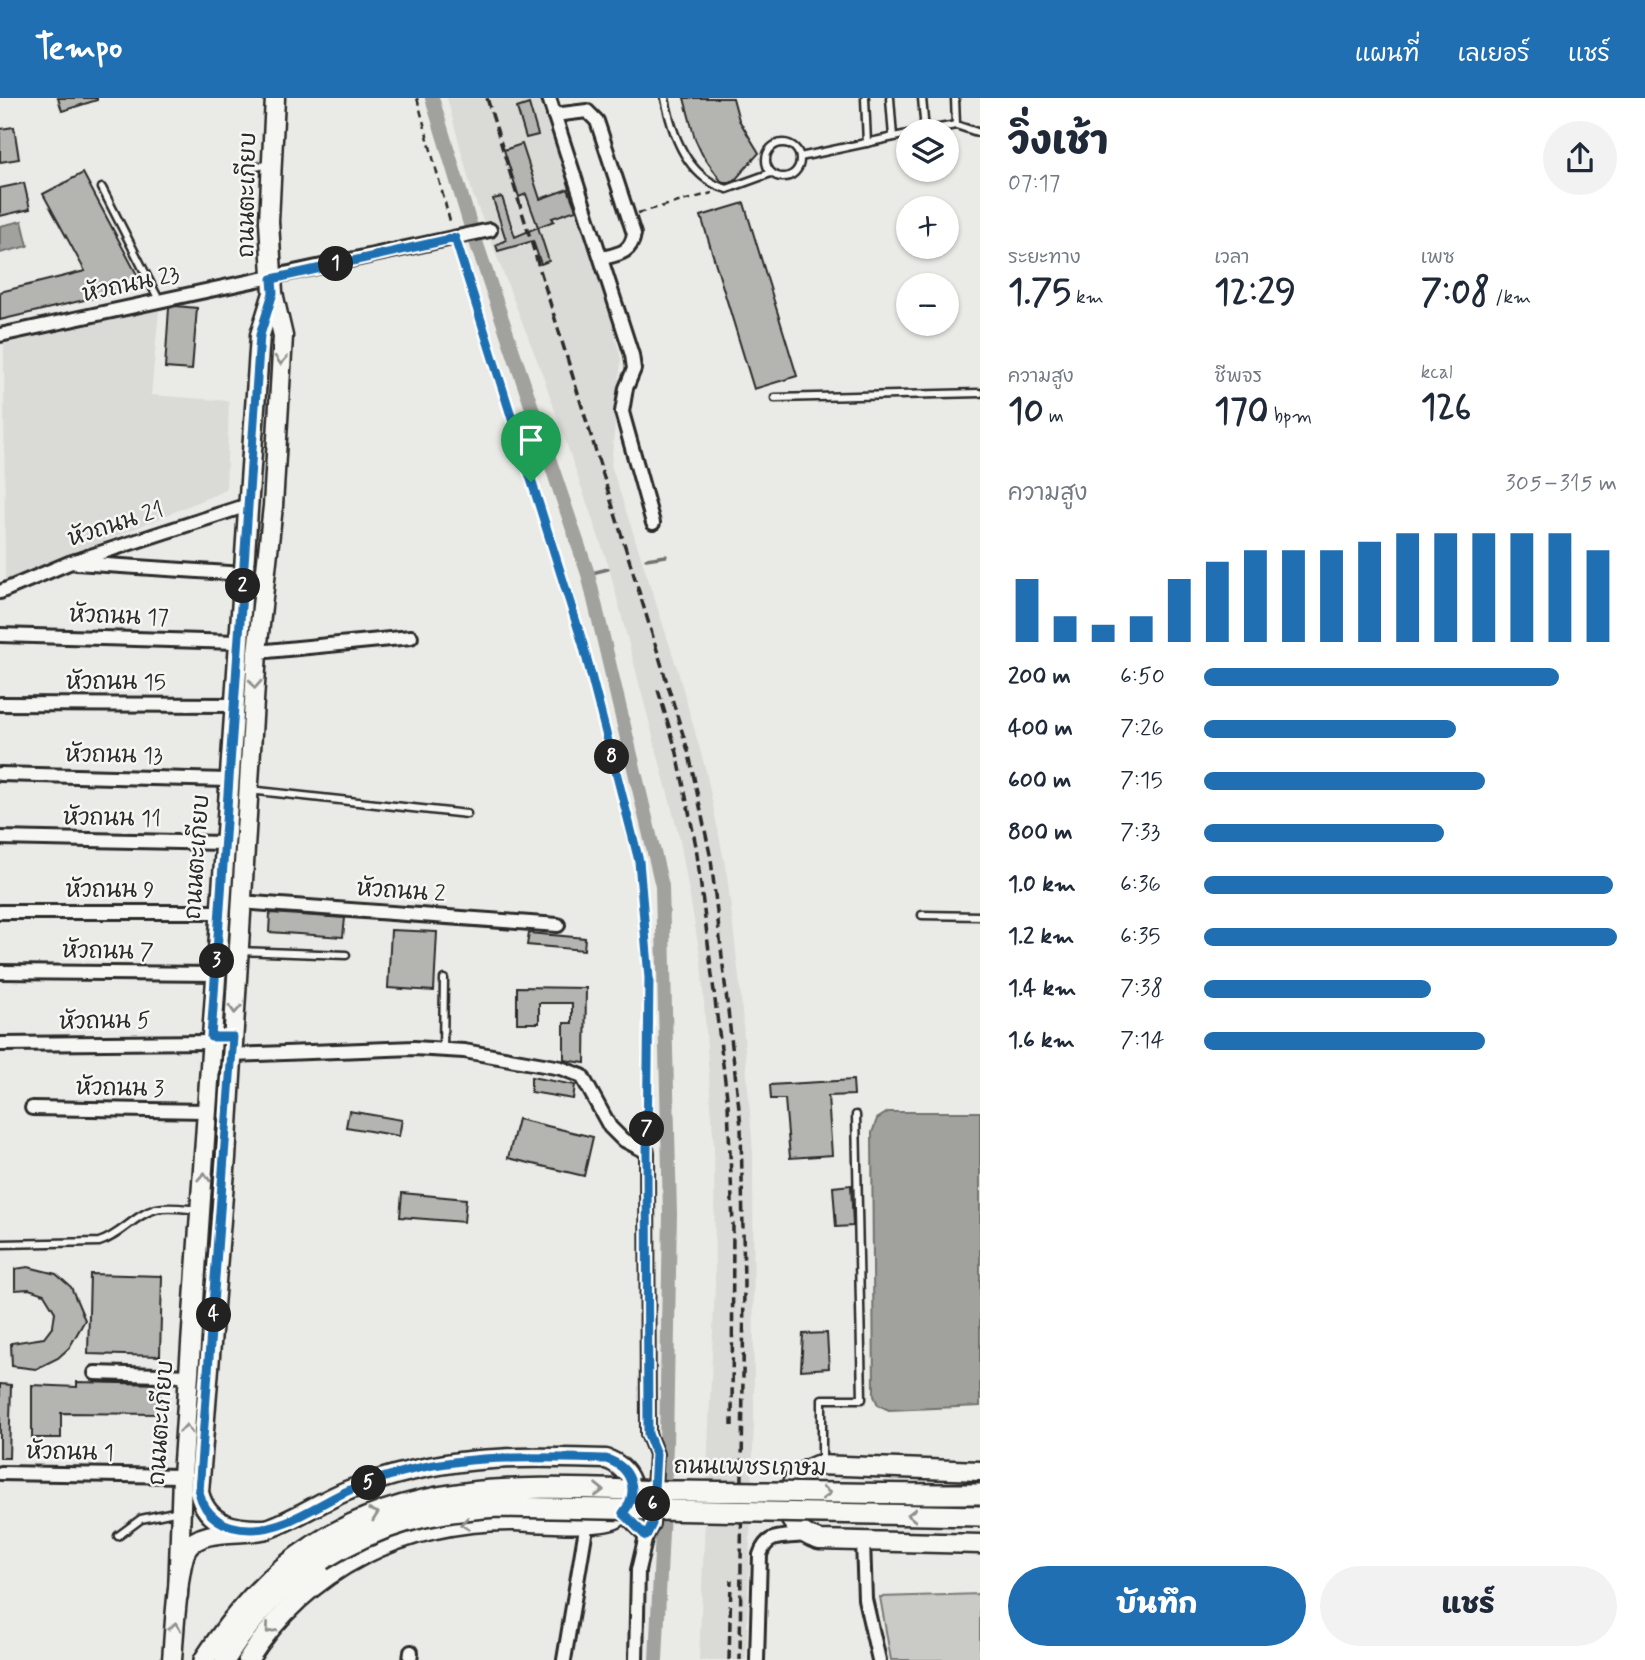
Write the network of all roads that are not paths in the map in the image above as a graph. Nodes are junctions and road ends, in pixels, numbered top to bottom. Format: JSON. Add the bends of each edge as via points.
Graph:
{"nodes":[{"id":1,"x":275,"y":98,"type":"edge"},
{"id":2,"x":549,"y":98,"type":"edge"},
{"id":3,"x":665,"y":98,"type":"edge"},
{"id":4,"x":865,"y":98,"type":"edge"},
{"id":5,"x":890,"y":98,"type":"edge"},
{"id":6,"x":922,"y":98,"type":"edge"},
{"id":7,"x":955,"y":98,"type":"edge"},
{"id":8,"x":554,"y":115,"type":"junction"},
{"id":9,"x":923,"y":119,"type":"edge"},
{"id":10,"x":956,"y":119,"type":"edge"},
{"id":11,"x":959,"y":126,"type":"edge"},
{"id":12,"x":980,"y":133,"type":"edge"},
{"id":13,"x":896,"y":136,"type":"edge"},
{"id":14,"x":893,"y":137,"type":"junction"},
{"id":15,"x":867,"y":143,"type":"junction"},
{"id":16,"x":800,"y":157,"type":"junction"},
{"id":17,"x":271,"y":164,"type":"junction"},
{"id":18,"x":247,"y":169,"type":"dead end"},
{"id":19,"x":771,"y":173,"type":"junction"},
{"id":20,"x":102,"y":188,"type":"dead end"},
{"id":21,"x":490,"y":230,"type":"dead end"},
{"id":22,"x":602,"y":258,"type":"junction"},
{"id":23,"x":272,"y":286,"type":"junction"},
{"id":24,"x":159,"y":300,"type":"junction"},
{"id":25,"x":0,"y":335,"type":"edge"},
{"id":26,"x":980,"y":393,"type":"edge"},
{"id":27,"x":775,"y":398,"type":"dead end"},
{"id":28,"x":248,"y":505,"type":"junction"},
{"id":29,"x":273,"y":506,"type":"junction"},
{"id":30,"x":653,"y":523,"type":"dead end"},
{"id":31,"x":69,"y":563,"type":"junction"},
{"id":32,"x":244,"y":574,"type":"junction"},
{"id":33,"x":0,"y":592,"type":"edge"},
{"id":34,"x":241,"y":601,"type":"junction"},
{"id":35,"x":263,"y":603,"type":"junction"},
{"id":36,"x":0,"y":635,"type":"edge"},
{"id":37,"x":411,"y":637,"type":"dead end"},
{"id":38,"x":237,"y":642,"type":"junction"},
{"id":39,"x":257,"y":652,"type":"junction"},
{"id":40,"x":0,"y":704,"type":"edge"},
{"id":41,"x":233,"y":705,"type":"junction"},
{"id":42,"x":0,"y":774,"type":"edge"},
{"id":43,"x":228,"y":780,"type":"junction"},
{"id":44,"x":248,"y":790,"type":"junction"},
{"id":45,"x":467,"y":814,"type":"dead end"},
{"id":46,"x":0,"y":838,"type":"edge"},
{"id":47,"x":223,"y":843,"type":"junction"},
{"id":48,"x":240,"y":902,"type":"junction"},
{"id":49,"x":0,"y":912,"type":"edge"},
{"id":50,"x":219,"y":912,"type":"junction"},
{"id":51,"x":922,"y":915,"type":"dead end"},
{"id":52,"x":980,"y":916,"type":"edge"},
{"id":53,"x":558,"y":925,"type":"dead end"},
{"id":54,"x":239,"y":951,"type":"junction"},
{"id":55,"x":346,"y":955,"type":"dead end"},
{"id":56,"x":0,"y":972,"type":"edge"},
{"id":57,"x":216,"y":974,"type":"junction"},
{"id":58,"x":444,"y":979,"type":"dead end"},
{"id":59,"x":211,"y":1039,"type":"junction"},
{"id":60,"x":0,"y":1044,"type":"edge"},
{"id":61,"x":233,"y":1046,"type":"junction"},
{"id":62,"x":443,"y":1050,"type":"junction"},
{"id":63,"x":32,"y":1108,"type":"dead end"},
{"id":64,"x":207,"y":1111,"type":"junction"},
{"id":65,"x":856,"y":1115,"type":"dead end"},
{"id":66,"x":202,"y":1210,"type":"junction"},
{"id":67,"x":0,"y":1244,"type":"edge"},
{"id":68,"x":95,"y":1373,"type":"dead end"},
{"id":69,"x":191,"y":1376,"type":"junction"},
{"id":70,"x":822,"y":1465,"type":"junction"},
{"id":71,"x":980,"y":1471,"type":"edge"},
{"id":72,"x":0,"y":1473,"type":"edge"},
{"id":73,"x":182,"y":1476,"type":"junction"},
{"id":74,"x":980,"y":1494,"type":"edge"},
{"id":75,"x":181,"y":1511,"type":"junction"},
{"id":76,"x":623,"y":1513,"type":"junction"},
{"id":77,"x":980,"y":1516,"type":"edge"},
{"id":78,"x":587,"y":1522,"type":"junction"},
{"id":79,"x":267,"y":1528,"type":"junction"},
{"id":80,"x":803,"y":1535,"type":"junction"},
{"id":81,"x":118,"y":1536,"type":"dead end"},
{"id":82,"x":646,"y":1536,"type":"junction"},
{"id":83,"x":863,"y":1541,"type":"junction"},
{"id":84,"x":980,"y":1544,"type":"edge"},
{"id":85,"x":318,"y":1552,"type":"junction"},
{"id":86,"x":178,"y":1595,"type":"junction"},
{"id":87,"x":172,"y":1660,"type":"edge"},
{"id":88,"x":204,"y":1660,"type":"edge"},
{"id":89,"x":225,"y":1660,"type":"edge"},
{"id":90,"x":248,"y":1660,"type":"edge"},
{"id":91,"x":564,"y":1660,"type":"edge"},
{"id":92,"x":636,"y":1660,"type":"edge"},
{"id":93,"x":757,"y":1660,"type":"edge"},
{"id":94,"x":878,"y":1660,"type":"edge"}],
"edges":[{"from":1,"to":17,"type":"street","name":"ถนนตะเกียบ"},
{"from":2,"to":8,"type":"street"},
{"from":3,"to":19,"type":"lane","via":[[688,161],[706,181],[727,189]]},
{"from":4,"to":15,"type":"lane"},
{"from":5,"to":14,"type":"lane"},
{"from":6,"to":9,"type":"lane"},
{"from":7,"to":10,"type":"lane"},
{"from":8,"to":22,"type":"street"},
{"from":8,"to":22,"type":"street","via":[[587,111],[597,121],[634,234],[625,252]]},
{"from":11,"to":12,"type":"lane"},
{"from":13,"to":14,"type":"lane"},
{"from":14,"to":15,"type":"lane"},
{"from":15,"to":16,"type":"lane"},
{"from":16,"to":19,"type":"lane","via":[[799,167],[791,175],[781,178]]},
{"from":16,"to":19,"type":"lane","via":[[784,143],[774,146],[766,154]]},
{"from":17,"to":18,"type":"lane"},
{"from":17,"to":23,"type":"street","name":"ถนนตะเกียบ"},
{"from":20,"to":24,"type":"lane"},
{"from":21,"to":23,"type":"street","name":"หัวถนน 23"},
{"from":22,"to":30,"type":"street","via":[[632,355],[634,369],[622,412]]},
{"from":23,"to":24,"type":"street","name":"หัวถนน 23"},
{"from":23,"to":28,"type":"street","name":"ถนนตะเกียบ","via":[[260,335]]},
{"from":23,"to":29,"type":"street","name":"ถนนตะเกียบ","one_way":true,"via":[[283,336]]},
{"from":24,"to":25,"type":"street","name":"หัวถนน 23"},
{"from":26,"to":27,"type":"lane"},
{"from":28,"to":29,"type":"street"},
{"from":28,"to":31,"type":"street","name":"หัวถนน 21"},
{"from":28,"to":32,"type":"street","name":"ถนนตะเกียบ"},
{"from":29,"to":35,"type":"street","name":"ถนนตะเกียบ"},
{"from":31,"to":32,"type":"street"},
{"from":31,"to":33,"type":"street","name":"หัวถนน 21"},
{"from":32,"to":34,"type":"street","name":"ถนนตะเกียบ"},
{"from":34,"to":35,"type":"street"},
{"from":34,"to":38,"type":"street","name":"ถนนตะเกียบ"},
{"from":35,"to":39,"type":"street","name":"ถนนตะเกียบ"},
{"from":36,"to":38,"type":"street","name":"หัวถนน 17"},
{"from":37,"to":39,"type":"street"},
{"from":38,"to":41,"type":"street","name":"ถนนตะเกียบ"},
{"from":39,"to":44,"type":"street","name":"ถนนตะเกียบ","one_way":true},
{"from":40,"to":41,"type":"street","name":"หัวถนน 15"},
{"from":41,"to":43,"type":"street","name":"ถนนตะเกียบ"},
{"from":42,"to":43,"type":"street","name":"หัวถนน 13"},
{"from":43,"to":47,"type":"street","name":"ถนนตะเกียบ"},
{"from":44,"to":45,"type":"lane"},
{"from":44,"to":48,"type":"street","name":"ถนนตะเกียบ"},
{"from":46,"to":47,"type":"street","name":"หัวถนน 11"},
{"from":47,"to":50,"type":"street","name":"ถนนตะเกียบ"},
{"from":48,"to":53,"type":"street","name":"หัวถนน 2"},
{"from":48,"to":54,"type":"street","name":"ถนนตะเกียบ"},
{"from":49,"to":50,"type":"street","name":"หัวถนน 9"},
{"from":50,"to":57,"type":"street","name":"ถนนตะเกียบ"},
{"from":51,"to":52,"type":"lane"},
{"from":54,"to":55,"type":"lane"},
{"from":54,"to":61,"type":"street","name":"ถนนตะเกียบ","one_way":true},
{"from":56,"to":57,"type":"street","name":"หัวถนน 7"},
{"from":57,"to":59,"type":"street","name":"ถนนตะเกียบ"},
{"from":58,"to":62,"type":"lane"},
{"from":59,"to":60,"type":"street","name":"หัวถนน 5"},
{"from":59,"to":61,"type":"street"},
{"from":59,"to":64,"type":"street","name":"ถนนตะเกียบ"},
{"from":61,"to":62,"type":"street"},
{"from":61,"to":79,"type":"street","name":"ถนนตะเกียบ","via":[[199,1492],[208,1514],[221,1523],[234,1528]]},
{"from":62,"to":82,"type":"street","via":[[576,1072],[610,1127],[647,1152],[648,1434],[656,1454],[652,1524]]},
{"from":63,"to":64,"type":"street","name":"หัวถนน 3"},
{"from":66,"to":64,"type":"street","name":"ถนนตะเกียบ","one_way":true},
{"from":65,"to":70,"type":"lane","via":[[862,1399],[822,1399]]},
{"from":66,"to":67,"type":"lane","via":[[159,1208],[99,1242]]},
{"from":66,"to":69,"type":"street","name":"ถนนตะเกียบ"},
{"from":68,"to":69,"type":"street"},
{"from":73,"to":69,"type":"street","name":"ถนนตะเกียบ","one_way":true},
{"from":70,"to":71,"type":"street"},
{"from":70,"to":80,"type":"street","via":[[805,1469],[789,1489],[786,1509]]},
{"from":72,"to":73,"type":"street","name":"หัวถนน 1"},
{"from":73,"to":75,"type":"street","name":"ถนนตะเกียบ"},
{"from":85,"to":74,"type":"main road","name":"ถนนเพชรเกษม","one_way":true,"bridge":true,"via":[[367,1516],[413,1500],[495,1489]]},
{"from":75,"to":81,"type":"lane","via":[[141,1520]]},
{"from":75,"to":86,"type":"street","name":"ถนนตะเกียบ"},
{"from":76,"to":78,"type":"street","via":[[606,1522]]},
{"from":76,"to":79,"type":"street","via":[[633,1486],[616,1462],[512,1456],[398,1473]]},
{"from":76,"to":82,"type":"street"},
{"from":77,"to":85,"type":"main road","name":"ถนนเพชรเกษม","one_way":true,"bridge":true,"via":[[471,1509],[405,1521]]},
{"from":78,"to":90,"type":"street","one_way":true,"via":[[459,1525],[416,1532],[375,1547],[327,1576],[289,1608]]},
{"from":78,"to":91,"type":"street"},
{"from":79,"to":86,"type":"street","via":[[213,1534],[194,1542],[186,1551]]},
{"from":80,"to":83,"type":"street"},
{"from":80,"to":93,"type":"street","via":[[764,1543]]},
{"from":82,"to":92,"type":"street","via":[[638,1570]]},
{"from":83,"to":84,"type":"street"},
{"from":83,"to":94,"type":"street","via":[[865,1599]]},
{"from":85,"to":88,"type":"main road","name":"ถนนเพชรเกษม","via":[[265,1582],[228,1623]]},
{"from":85,"to":89,"type":"main road","name":"ถนนเพชรเกษม","via":[[273,1596]]},
{"from":87,"to":86,"type":"street","one_way":true}]}
